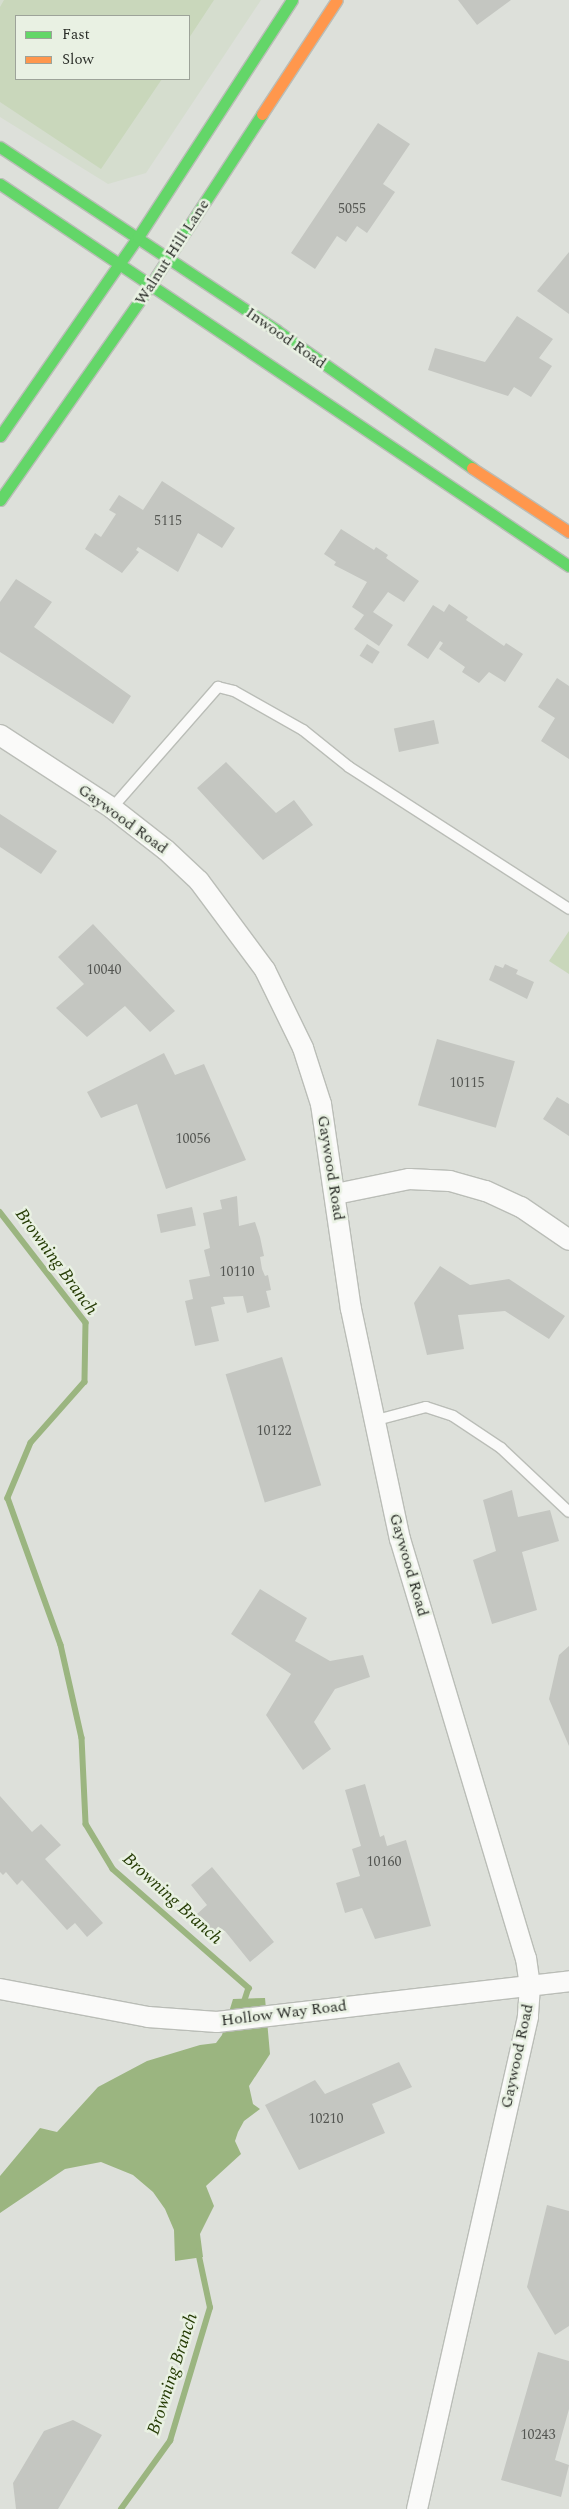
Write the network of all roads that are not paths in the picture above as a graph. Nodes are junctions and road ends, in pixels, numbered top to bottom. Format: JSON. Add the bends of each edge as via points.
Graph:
{"nodes":[{"id":1,"x":292,"y":0,"type":"edge"},
{"id":2,"x":337,"y":0,"type":"edge"},
{"id":3,"x":0,"y":147,"type":"edge"},
{"id":4,"x":0,"y":184,"type":"edge"},
{"id":5,"x":138,"y":238,"type":"junction"},
{"id":6,"x":168,"y":258,"type":"junction"},
{"id":7,"x":119,"y":264,"type":"junction"},
{"id":8,"x":150,"y":286,"type":"junction"},
{"id":9,"x":306,"y":362,"type":"junction"},
{"id":10,"x":292,"y":383,"type":"junction"},
{"id":11,"x":0,"y":436,"type":"edge"},
{"id":12,"x":0,"y":500,"type":"edge"},
{"id":13,"x":569,"y":532,"type":"edge"},
{"id":14,"x":569,"y":566,"type":"edge"},
{"id":15,"x":0,"y":735,"type":"edge"},
{"id":16,"x":112,"y":808,"type":"junction"},
{"id":17,"x":569,"y":909,"type":"edge"},
{"id":18,"x":336,"y":1194,"type":"junction"},
{"id":19,"x":569,"y":1240,"type":"edge"},
{"id":20,"x":372,"y":1421,"type":"junction"},
{"id":21,"x":569,"y":1512,"type":"edge"},
{"id":22,"x":569,"y":1981,"type":"edge"},
{"id":23,"x":530,"y":1986,"type":"junction"},
{"id":24,"x":0,"y":1989,"type":"edge"},
{"id":25,"x":417,"y":2509,"type":"edge"}],
"edges":[{"from":1,"to":5,"type":"main road"},
{"from":2,"to":6,"type":"main road","name":"Walnut Hill Lane"},
{"from":3,"to":5,"type":"main road","name":"Inwood Road"},
{"from":4,"to":7,"type":"main road","name":"Inwood Road"},
{"from":5,"to":6,"type":"main road","name":"Inwood Road"},
{"from":5,"to":7,"type":"main road"},
{"from":6,"to":8,"type":"main road","name":"Walnut Hill Lane"},
{"from":6,"to":9,"type":"main road","name":"Inwood Road"},
{"from":7,"to":8,"type":"main road","name":"Inwood Road"},
{"from":7,"to":11,"type":"main road"},
{"from":8,"to":10,"type":"main road","name":"Inwood Road"},
{"from":8,"to":12,"type":"main road","name":"Walnut Hill Lane"},
{"from":9,"to":10,"type":"main road"},
{"from":9,"to":13,"type":"main road","name":"Inwood Road"},
{"from":10,"to":14,"type":"main road","name":"Inwood Road"},
{"from":15,"to":16,"type":"street","name":"Gaywood Road"},
{"from":16,"to":17,"type":"lane","via":[[218,687],[234,691],[303,730],[349,767]]},
{"from":16,"to":18,"type":"street","name":"Gaywood Road","via":[[166,850],[199,881],[265,970],[304,1048],[321,1104]]},
{"from":18,"to":19,"type":"street","via":[[410,1179],[450,1181],[486,1191],[521,1207]]},
{"from":18,"to":20,"type":"street","name":"Gaywood Road","via":[[351,1309]]},
{"from":20,"to":21,"type":"lane","via":[[426,1407],[453,1416],[501,1448]]},
{"from":20,"to":23,"type":"street","name":"Gaywood Road","via":[[400,1539],[510,1902],[526,1958]]},
{"from":22,"to":23,"type":"street","name":"Hollow Way Road"},
{"from":23,"to":24,"type":"street","name":"Hollow Way Road","via":[[217,2022],[148,2017]]},
{"from":23,"to":25,"type":"street","name":"Gaywood Road","via":[[528,2017]]}]}
